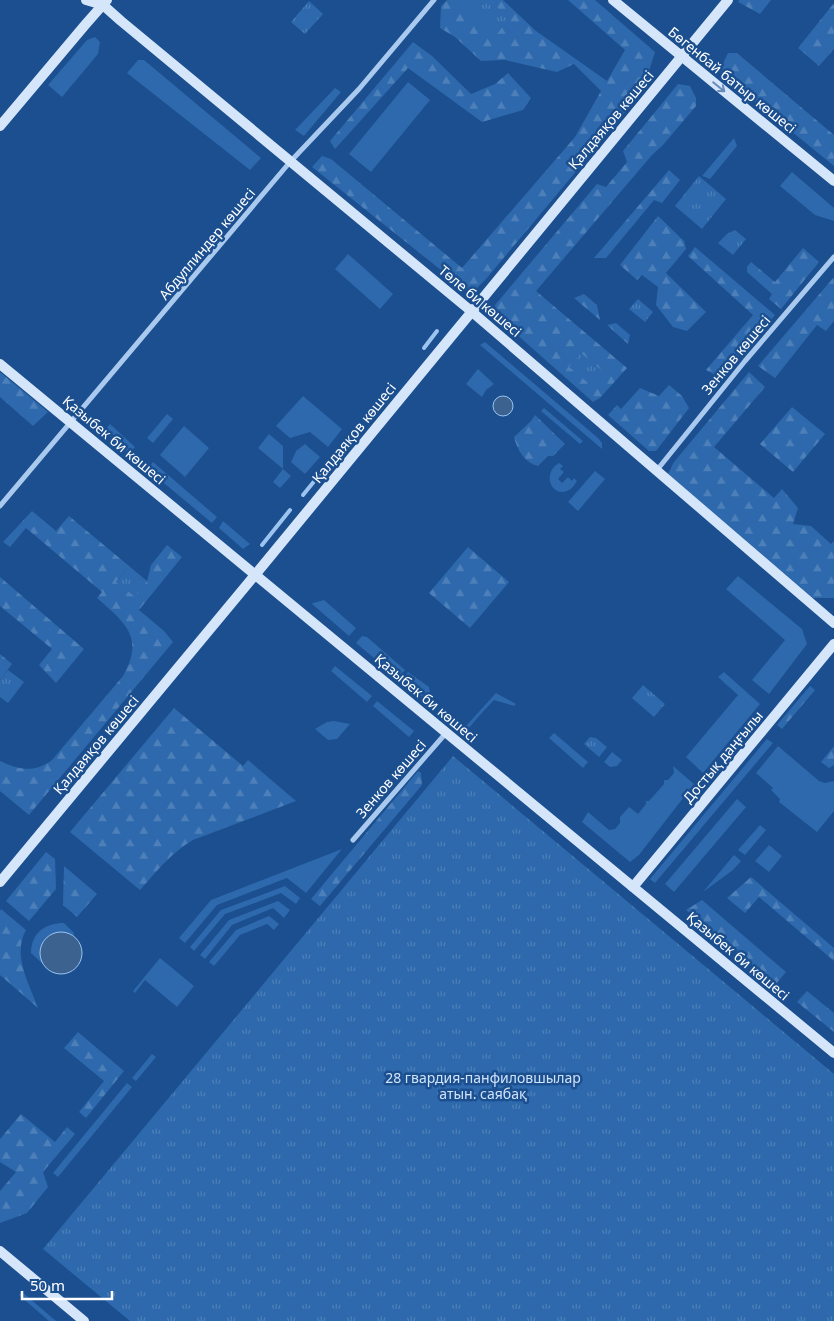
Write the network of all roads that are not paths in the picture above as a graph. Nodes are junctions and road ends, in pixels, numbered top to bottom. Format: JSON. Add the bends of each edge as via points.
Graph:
{"nodes":[{"id":1,"x":86,"y":0,"type":"edge"},
{"id":2,"x":434,"y":0,"type":"edge"},
{"id":3,"x":613,"y":0,"type":"edge"},
{"id":4,"x":728,"y":0,"type":"edge"},
{"id":5,"x":103,"y":2,"type":"edge"},
{"id":6,"x":681,"y":56,"type":"junction"},
{"id":7,"x":0,"y":126,"type":"edge"},
{"id":8,"x":290,"y":162,"type":"junction"},
{"id":9,"x":834,"y":181,"type":"edge"},
{"id":10,"x":834,"y":257,"type":"edge"},
{"id":11,"x":471,"y":311,"type":"junction"},
{"id":12,"x":0,"y":364,"type":"edge"},
{"id":13,"x":71,"y":423,"type":"junction"},
{"id":14,"x":657,"y":470,"type":"junction"},
{"id":15,"x":0,"y":506,"type":"edge"},
{"id":16,"x":255,"y":575,"type":"junction"},
{"id":17,"x":834,"y":623,"type":"edge"},
{"id":18,"x":834,"y":644,"type":"edge"},
{"id":19,"x":446,"y":733,"type":"junction"},
{"id":20,"x":353,"y":840,"type":"dead end"},
{"id":21,"x":0,"y":882,"type":"edge"},
{"id":22,"x":633,"y":887,"type":"junction"},
{"id":23,"x":834,"y":1053,"type":"edge"},
{"id":24,"x":1,"y":1254,"type":"edge"},
{"id":25,"x":84,"y":1321,"type":"edge"}],
"edges":[{"from":1,"to":5,"type":"street","name":"Төле би көшесі"},
{"from":2,"to":8,"type":"street","name":"Абдуллиндер көшесі","via":[[360,89]]},
{"from":3,"to":6,"type":"street","name":"Бөгенбай батыр көшесі"},
{"from":4,"to":6,"type":"street","name":"Қалдаяқов көшесі"},
{"from":5,"to":7,"type":"street"},
{"from":5,"to":8,"type":"street","name":"Төле би көшесі"},
{"from":6,"to":9,"type":"street","name":"Бөгенбай батыр көшесі","one_way":true},
{"from":6,"to":11,"type":"street","name":"Қалдаяқов көшесі"},
{"from":8,"to":11,"type":"street","name":"Төле би көшесі"},
{"from":8,"to":13,"type":"street","name":"Абдуллиндер көшесі"},
{"from":10,"to":14,"type":"street","name":"Зенков көшесі"},
{"from":11,"to":14,"type":"street","name":"Төле би көшесі"},
{"from":11,"to":16,"type":"street","name":"Қалдаяқов көшесі"},
{"from":12,"to":13,"type":"street","name":"Қазыбек би көшесі"},
{"from":13,"to":15,"type":"street","name":"Абдуллиндер көшесі"},
{"from":13,"to":16,"type":"street","name":"Қазыбек би көшесі"},
{"from":14,"to":17,"type":"street","name":"Төле би көшесі"},
{"from":16,"to":19,"type":"street","name":"Қазыбек би көшесі"},
{"from":16,"to":21,"type":"street","name":"Қалдаяқов көшесі"},
{"from":18,"to":22,"type":"street","name":"Достық даңғылы"},
{"from":19,"to":20,"type":"street","name":"Зенков көшесі"},
{"from":19,"to":22,"type":"street","name":"Қазыбек би көшесі"},
{"from":22,"to":23,"type":"street","name":"Қазыбек би көшесі"},
{"from":24,"to":25,"type":"street"}]}
